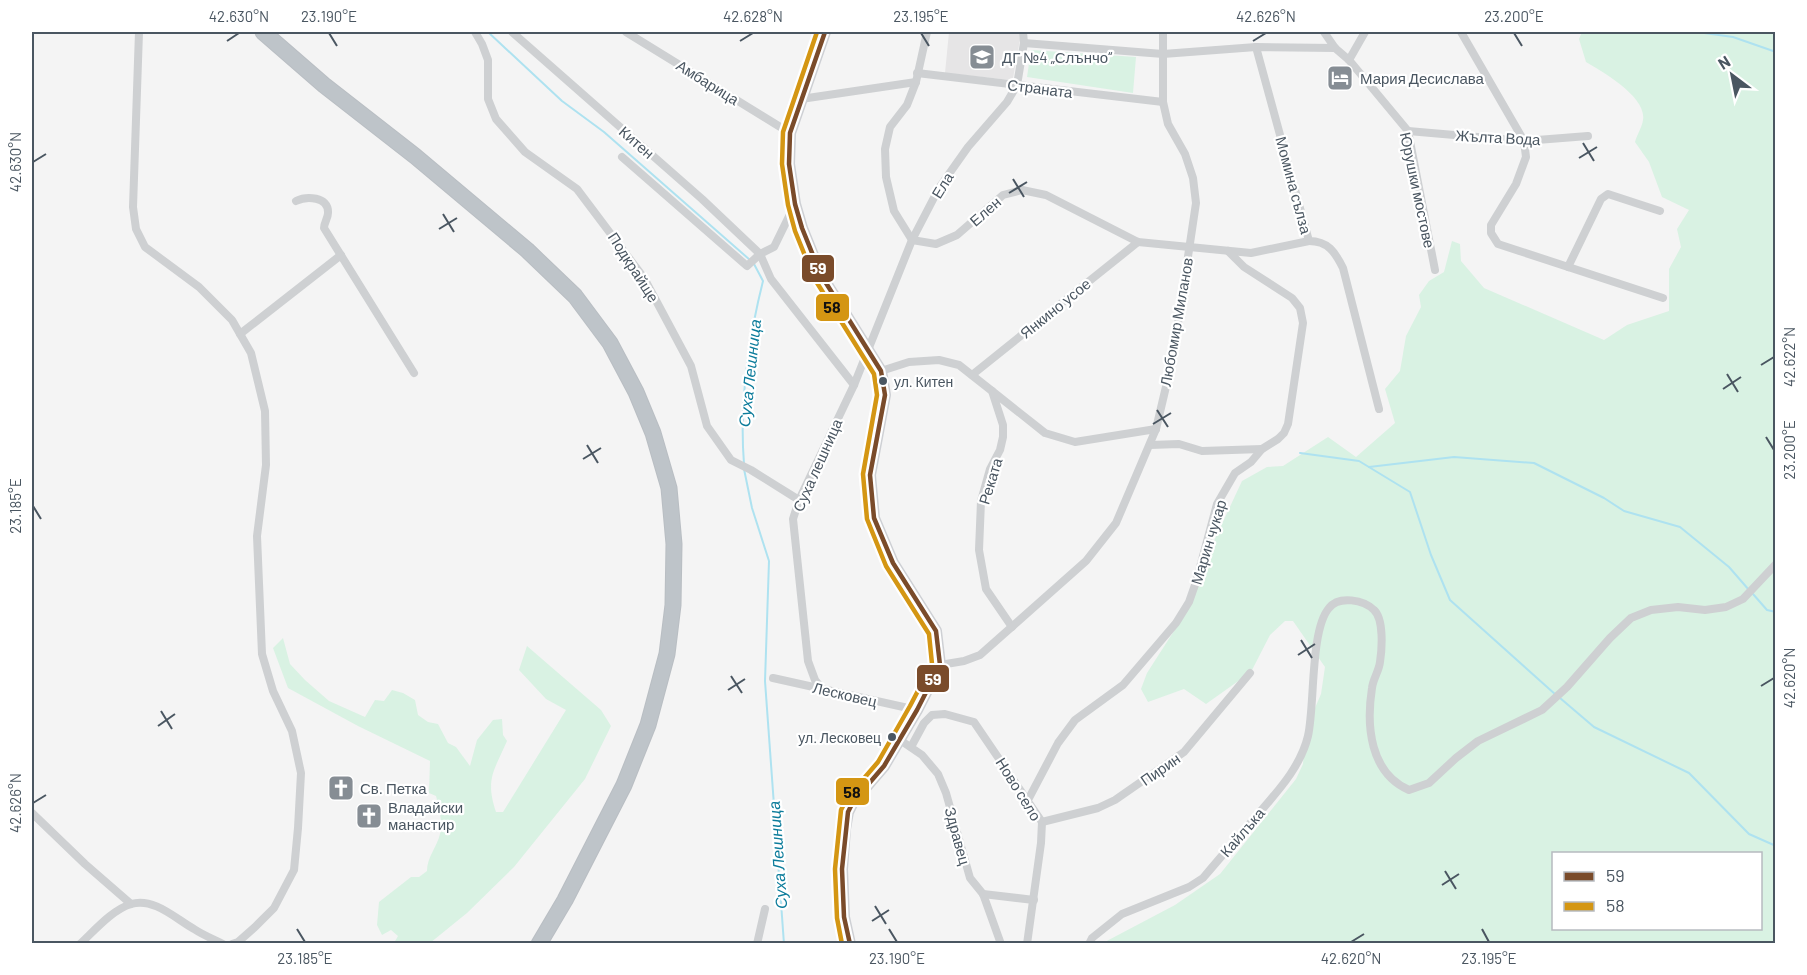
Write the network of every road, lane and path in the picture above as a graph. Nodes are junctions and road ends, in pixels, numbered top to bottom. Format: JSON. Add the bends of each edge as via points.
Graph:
{"nodes":[{"id":1,"x":139,"y":32,"type":"edge"},
{"id":2,"x":263,"y":32,"type":"edge"},
{"id":3,"x":475,"y":32,"type":"edge"},
{"id":4,"x":512,"y":32,"type":"edge"},
{"id":5,"x":626,"y":32,"type":"edge"},
{"id":6,"x":825,"y":32,"type":"edge"},
{"id":7,"x":927,"y":32,"type":"edge"},
{"id":8,"x":1023,"y":32,"type":"edge"},
{"id":9,"x":1163,"y":32,"type":"edge"},
{"id":10,"x":1324,"y":32,"type":"edge"},
{"id":11,"x":1365,"y":32,"type":"edge"},
{"id":12,"x":1461,"y":32,"type":"edge"},
{"id":13,"x":1024,"y":44,"type":"junction"},
{"id":14,"x":1256,"y":47,"type":"junction"},
{"id":15,"x":1335,"y":48,"type":"junction"},
{"id":16,"x":1163,"y":54,"type":"junction"},
{"id":17,"x":1349,"y":60,"type":"junction"},
{"id":18,"x":916,"y":77,"type":"junction"},
{"id":19,"x":1017,"y":85,"type":"junction"},
{"id":20,"x":801,"y":99,"type":"junction"},
{"id":21,"x":1162,"y":102,"type":"junction"},
{"id":22,"x":1408,"y":131,"type":"junction"},
{"id":23,"x":790,"y":133,"type":"junction"},
{"id":24,"x":1588,"y":136,"type":"dead end"},
{"id":25,"x":1524,"y":141,"type":"junction"},
{"id":26,"x":622,"y":157,"type":"dead end"},
{"id":27,"x":296,"y":201,"type":"dead end"},
{"id":28,"x":795,"y":204,"type":"junction"},
{"id":29,"x":1660,"y":211,"type":"dead end"},
{"id":30,"x":912,"y":240,"type":"junction"},
{"id":31,"x":1309,"y":241,"type":"junction"},
{"id":32,"x":1138,"y":242,"type":"junction"},
{"id":33,"x":1189,"y":247,"type":"junction"},
{"id":34,"x":1228,"y":251,"type":"junction"},
{"id":35,"x":760,"y":254,"type":"junction"},
{"id":36,"x":341,"y":255,"type":"junction"},
{"id":37,"x":1568,"y":267,"type":"junction"},
{"id":38,"x":1435,"y":270,"type":"dead end"},
{"id":39,"x":1662,"y":298,"type":"dead end"},
{"id":40,"x":240,"y":334,"type":"junction"},
{"id":41,"x":868,"y":349,"type":"junction"},
{"id":42,"x":881,"y":371,"type":"junction"},
{"id":43,"x":414,"y":373,"type":"dead end"},
{"id":44,"x":972,"y":375,"type":"junction"},
{"id":45,"x":854,"y":385,"type":"junction"},
{"id":46,"x":992,"y":391,"type":"junction"},
{"id":47,"x":1379,"y":409,"type":"dead end"},
{"id":48,"x":1156,"y":429,"type":"junction"},
{"id":49,"x":1150,"y":445,"type":"junction"},
{"id":50,"x":1262,"y":449,"type":"junction"},
{"id":51,"x":799,"y":500,"type":"junction"},
{"id":52,"x":1776,"y":564,"type":"edge"},
{"id":53,"x":1012,"y":627,"type":"junction"},
{"id":54,"x":940,"y":665,"type":"junction"},
{"id":55,"x":1250,"y":673,"type":"dead end"},
{"id":56,"x":773,"y":678,"type":"dead end"},
{"id":57,"x":823,"y":690,"type":"junction"},
{"id":58,"x":917,"y":710,"type":"junction"},
{"id":59,"x":900,"y":740,"type":"junction"},
{"id":60,"x":911,"y":747,"type":"junction"},
{"id":61,"x":1028,"y":800,"type":"junction"},
{"id":62,"x":32,"y":813,"type":"edge"},
{"id":63,"x":1042,"y":822,"type":"junction"},
{"id":64,"x":983,"y":894,"type":"junction"},
{"id":65,"x":1034,"y":900,"type":"junction"},
{"id":66,"x":131,"y":904,"type":"junction"},
{"id":67,"x":765,"y":909,"type":"dead end"},
{"id":68,"x":80,"y":944,"type":"edge"},
{"id":69,"x":223,"y":944,"type":"edge"},
{"id":70,"x":232,"y":944,"type":"edge"},
{"id":71,"x":539,"y":944,"type":"edge"},
{"id":72,"x":757,"y":944,"type":"edge"},
{"id":73,"x":850,"y":944,"type":"edge"},
{"id":74,"x":1001,"y":944,"type":"edge"},
{"id":75,"x":1027,"y":944,"type":"edge"},
{"id":76,"x":1089,"y":944,"type":"edge"}],
"edges":[{"from":1,"to":40,"type":"street","via":[[133,207],[136,228],[145,247],[199,287],[232,320]]},
{"from":2,"to":71,"type":"highway","via":[[415,156],[576,296],[610,343],[653,433],[669,488],[674,544],[667,654],[648,725],[624,785]]},
{"from":3,"to":51,"type":"street","name":"Подкрайще","via":[[488,60],[488,99],[496,119],[525,152],[577,189],[644,278],[691,366],[707,426],[731,460]]},
{"from":4,"to":35,"type":"street","name":"Китен"},
{"from":5,"to":23,"type":"street","name":"Амбарица"},
{"from":6,"to":20,"type":"street"},
{"from":7,"to":18,"type":"street"},
{"from":8,"to":13,"type":"street","name":"Ела"},
{"from":9,"to":16,"type":"street","name":"Любомир Миланов"},
{"from":10,"to":15,"type":"street","name":"Юрушки мостове"},
{"from":11,"to":17,"type":"street"},
{"from":12,"to":25,"type":"street"},
{"from":13,"to":16,"type":"street"},
{"from":13,"to":19,"type":"street","name":"Ела"},
{"from":14,"to":15,"type":"street"},
{"from":14,"to":16,"type":"street"},
{"from":14,"to":31,"type":"street","name":"Момина сълза"},
{"from":15,"to":17,"type":"street","name":"Юрушки мостове"},
{"from":16,"to":21,"type":"street","name":"Любомир Миланов"},
{"from":17,"to":22,"type":"street","name":"Юрушки мостове"},
{"from":18,"to":19,"type":"street","name":"Страната"},
{"from":18,"to":20,"type":"street","name":"Страната"},
{"from":18,"to":30,"type":"street","via":[[907,105],[890,127],[885,149],[886,177],[894,211]]},
{"from":19,"to":21,"type":"street","name":"Страната"},
{"from":19,"to":30,"type":"street","name":"Ела","via":[[945,179]]},
{"from":20,"to":23,"type":"street"},
{"from":21,"to":33,"type":"street","name":"Любомир Миланов","via":[[1193,178],[1196,203]]},
{"from":22,"to":25,"type":"street","name":"Жълта Вода"},
{"from":22,"to":38,"type":"street","name":"Юрушки мостове"},
{"from":23,"to":28,"type":"street","via":[[789,164]]},
{"from":24,"to":25,"type":"street","name":"Жълта Вода"},
{"from":25,"to":37,"type":"street","via":[[1526,157],[1516,184],[1491,225],[1491,233],[1498,244]]},
{"from":26,"to":35,"type":"street","via":[[747,266]]},
{"from":27,"to":36,"type":"street","via":[[314,197],[322,202],[328,214],[324,228]]},
{"from":28,"to":35,"type":"street","via":[[774,247]]},
{"from":28,"to":41,"type":"street","via":[[821,275]]},
{"from":29,"to":37,"type":"street","via":[[1608,194],[1601,199]]},
{"from":30,"to":32,"type":"street","name":"Елен","via":[[936,244],[957,235],[1003,195],[1022,190],[1046,195]]},
{"from":30,"to":41,"type":"street","name":"Ела"},
{"from":31,"to":34,"type":"street","name":"Елен","via":[[1251,253]]},
{"from":31,"to":47,"type":"street","name":"Момина сълза","via":[[1328,246],[1343,268]]},
{"from":32,"to":33,"type":"street","name":"Елен"},
{"from":32,"to":44,"type":"street","name":"Янкино усое"},
{"from":33,"to":34,"type":"street","name":"Елен"},
{"from":33,"to":48,"type":"street","name":"Любомир Миланов","via":[[1173,357]]},
{"from":34,"to":50,"type":"street","name":"Марин чукар","via":[[1244,267],[1292,298],[1300,308],[1303,323],[1288,424],[1278,440]]},
{"from":35,"to":45,"type":"street","name":"Китен","via":[[771,279]]},
{"from":36,"to":40,"type":"street"},
{"from":36,"to":43,"type":"street"},
{"from":37,"to":39,"type":"street"},
{"from":40,"to":70,"type":"street","via":[[251,353],[265,411],[266,465],[257,536],[262,654],[291,731],[301,773],[294,870],[274,908]]},
{"from":41,"to":42,"type":"street"},
{"from":41,"to":45,"type":"street","name":"Суха лешница"},
{"from":42,"to":44,"type":"street","via":[[909,362],[939,360],[959,365]]},
{"from":42,"to":54,"type":"street","via":[[885,395],[870,475],[874,518],[893,563],[936,631]]},
{"from":44,"to":46,"type":"street"},
{"from":45,"to":51,"type":"street","name":"Суха лешница"},
{"from":46,"to":48,"type":"street","via":[[1045,433],[1075,442]]},
{"from":46,"to":53,"type":"street","name":"Реката","via":[[1003,424],[1003,437],[981,501],[979,550],[986,589]]},
{"from":48,"to":49,"type":"street","name":"Любомир Миланов"},
{"from":49,"to":50,"type":"street","via":[[1179,444],[1202,451]]},
{"from":49,"to":53,"type":"street","name":"Любомир Миланов","via":[[1116,523],[1086,561]]},
{"from":50,"to":61,"type":"street","name":"Марин чукар","via":[[1235,473],[1217,504],[1196,582],[1176,623],[1123,685],[1075,720],[1058,743]]},
{"from":51,"to":57,"type":"street","name":"Суха лешница","via":[[793,519],[808,661]]},
{"from":52,"to":76,"type":"street","name":"Кайлъка","via":[[1743,599],[1726,607],[1651,609],[1631,618],[1542,710],[1478,741],[1429,783],[1409,790],[1385,774],[1375,756],[1371,725],[1372,688],[1380,663],[1381,623],[1377,612],[1366,603],[1345,600],[1330,606],[1319,626],[1308,737],[1287,780],[1203,878],[1122,914]]},
{"from":53,"to":54,"type":"street","name":"Любомир Миланов","via":[[980,656]]},
{"from":54,"to":58,"type":"street"},
{"from":55,"to":63,"type":"street","name":"Пирин","via":[[1184,752],[1115,800]]},
{"from":56,"to":57,"type":"street","name":"Лесковец"},
{"from":57,"to":58,"type":"street","name":"Лесковец"},
{"from":58,"to":59,"type":"street"},
{"from":59,"to":60,"type":"street","name":"Здравец"},
{"from":59,"to":73,"type":"street","via":[[853,802],[846,821],[842,869],[844,917]]},
{"from":60,"to":61,"type":"street","name":"Ново село","via":[[932,715],[945,714],[974,722]]},
{"from":60,"to":64,"type":"street","name":"Здравец","via":[[938,774],[970,878]]},
{"from":61,"to":63,"type":"street","name":"Ново село"},
{"from":62,"to":66,"type":"street"},
{"from":63,"to":65,"type":"street","name":"Ново село"},
{"from":64,"to":65,"type":"street"},
{"from":64,"to":74,"type":"street","name":"Здравец"},
{"from":65,"to":75,"type":"street","name":"Ново село"},
{"from":66,"to":68,"type":"street","via":[[113,914]]},
{"from":66,"to":69,"type":"street","via":[[146,903],[164,910]]},
{"from":67,"to":72,"type":"street"}]}
